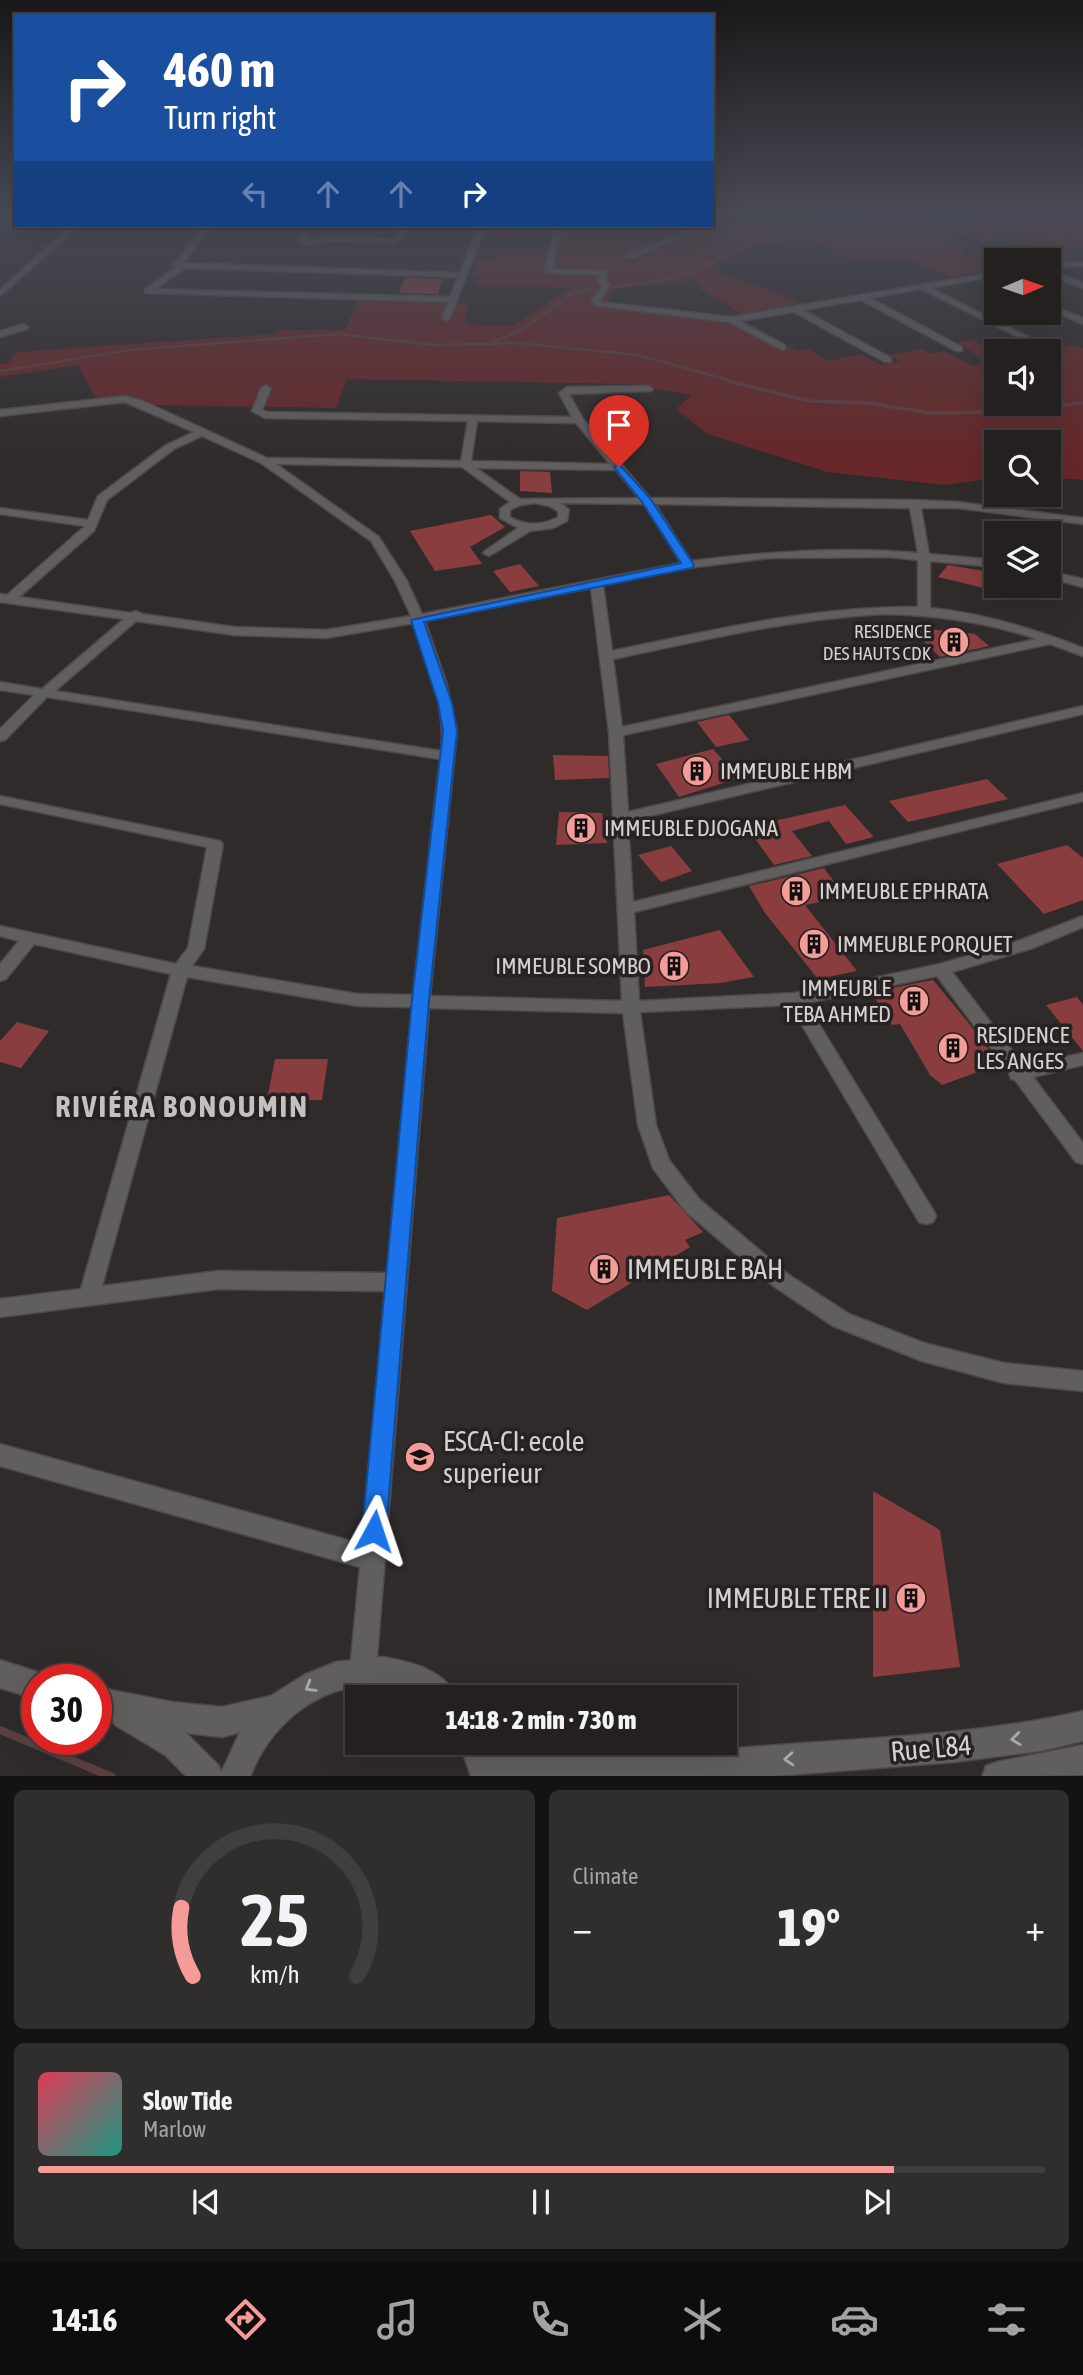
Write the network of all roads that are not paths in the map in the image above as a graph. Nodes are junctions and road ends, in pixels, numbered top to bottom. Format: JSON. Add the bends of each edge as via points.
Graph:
{"nodes":[{"id":1,"x":246,"y":294,"type":"edge"},
{"id":2,"x":455,"y":294,"type":"edge"},
{"id":3,"x":600,"y":294,"type":"edge"},
{"id":4,"x":881,"y":294,"type":"edge"},
{"id":5,"x":937,"y":294,"type":"edge"},
{"id":6,"x":862,"y":297,"type":"junction"},
{"id":7,"x":453,"y":300,"type":"junction"},
{"id":8,"x":795,"y":309,"type":"junction"},
{"id":9,"x":1061,"y":312,"type":"edge"},
{"id":10,"x":446,"y":318,"type":"dead end"},
{"id":11,"x":731,"y":320,"type":"junction"},
{"id":12,"x":1083,"y":321,"type":"edge"},
{"id":13,"x":24,"y":327,"type":"dead end"},
{"id":14,"x":0,"y":334,"type":"edge"},
{"id":15,"x":1029,"y":339,"type":"edge"},
{"id":16,"x":782,"y":347,"type":"dead end"},
{"id":17,"x":959,"y":349,"type":"dead end"},
{"id":18,"x":888,"y":360,"type":"dead end"},
{"id":19,"x":266,"y":388,"type":"dead end"},
{"id":20,"x":648,"y":389,"type":"dead end"},
{"id":21,"x":0,"y":413,"type":"edge"},
{"id":22,"x":474,"y":419,"type":"junction"},
{"id":23,"x":579,"y":420,"type":"junction"},
{"id":24,"x":200,"y":433,"type":"junction"},
{"id":25,"x":265,"y":461,"type":"junction"},
{"id":26,"x":465,"y":465,"type":"junction"},
{"id":27,"x":619,"y":467,"type":"junction"},
{"id":28,"x":647,"y":501,"type":"junction"},
{"id":29,"x":518,"y":502,"type":"junction"},
{"id":30,"x":552,"y":503,"type":"junction"},
{"id":31,"x":915,"y":503,"type":"junction"},
{"id":32,"x":0,"y":511,"type":"edge"},
{"id":33,"x":1083,"y":521,"type":"edge"},
{"id":34,"x":92,"y":524,"type":"junction"},
{"id":35,"x":528,"y":527,"type":"junction"},
{"id":36,"x":489,"y":553,"type":"dead end"},
{"id":37,"x":924,"y":556,"type":"junction"},
{"id":38,"x":984,"y":563,"type":"edge"},
{"id":39,"x":688,"y":565,"type":"junction"},
{"id":40,"x":1061,"y":577,"type":"edge"},
{"id":41,"x":1083,"y":583,"type":"edge"},
{"id":42,"x":597,"y":585,"type":"junction"},
{"id":43,"x":5,"y":598,"type":"edge"},
{"id":44,"x":924,"y":611,"type":"junction"},
{"id":45,"x":136,"y":615,"type":"junction"},
{"id":46,"x":417,"y":620,"type":"junction"},
{"id":47,"x":1052,"y":640,"type":"junction"},
{"id":48,"x":1083,"y":652,"type":"edge"},
{"id":49,"x":608,"y":656,"type":"junction"},
{"id":50,"x":0,"y":686,"type":"edge"},
{"id":51,"x":42,"y":695,"type":"junction"},
{"id":52,"x":1083,"y":710,"type":"edge"},
{"id":53,"x":617,"y":732,"type":"junction"},
{"id":54,"x":0,"y":737,"type":"edge"},
{"id":55,"x":447,"y":756,"type":"junction"},
{"id":56,"x":1083,"y":797,"type":"edge"},
{"id":57,"x":0,"y":800,"type":"edge"},
{"id":58,"x":621,"y":818,"type":"junction"},
{"id":59,"x":625,"y":909,"type":"junction"},
{"id":60,"x":1083,"y":921,"type":"edge"},
{"id":61,"x":0,"y":931,"type":"edge"},
{"id":62,"x":32,"y":936,"type":"junction"},
{"id":63,"x":941,"y":969,"type":"junction"},
{"id":64,"x":180,"y":970,"type":"junction"},
{"id":65,"x":0,"y":975,"type":"edge"},
{"id":66,"x":795,"y":999,"type":"junction"},
{"id":67,"x":421,"y":1000,"type":"junction"},
{"id":68,"x":631,"y":1007,"type":"junction"},
{"id":69,"x":1083,"y":1059,"type":"edge"},
{"id":70,"x":1017,"y":1074,"type":"junction"},
{"id":71,"x":1083,"y":1157,"type":"edge"},
{"id":72,"x":926,"y":1216,"type":"dead end"},
{"id":73,"x":396,"y":1282,"type":"junction"},
{"id":74,"x":89,"y":1296,"type":"junction"},
{"id":75,"x":0,"y":1308,"type":"edge"},
{"id":76,"x":1083,"y":1381,"type":"edge"},
{"id":77,"x":0,"y":1455,"type":"edge"},
{"id":78,"x":371,"y":1558,"type":"junction"},
{"id":79,"x":363,"y":1670,"type":"junction"},
{"id":80,"x":0,"y":1674,"type":"edge"},
{"id":81,"x":21,"y":1680,"type":"edge"},
{"id":82,"x":420,"y":1685,"type":"edge"},
{"id":83,"x":112,"y":1705,"type":"edge"},
{"id":84,"x":112,"y":1709,"type":"edge"},
{"id":85,"x":276,"y":1709,"type":"junction"},
{"id":86,"x":1083,"y":1726,"type":"edge"},
{"id":87,"x":1083,"y":1760,"type":"edge"},
{"id":88,"x":482,"y":1762,"type":"edge"},
{"id":89,"x":208,"y":1776,"type":"edge"},
{"id":90,"x":235,"y":1776,"type":"edge"},
{"id":91,"x":997,"y":1776,"type":"edge"}],
"edges":[{"from":1,"to":7,"type":"street"},
{"from":2,"to":7,"type":"street"},
{"from":3,"to":11,"type":"street","via":[[595,301],[598,304]]},
{"from":4,"to":6,"type":"street"},
{"from":5,"to":15,"type":"street"},
{"from":6,"to":8,"type":"street"},
{"from":6,"to":17,"type":"street"},
{"from":7,"to":10,"type":"street"},
{"from":8,"to":11,"type":"street"},
{"from":8,"to":18,"type":"street"},
{"from":9,"to":12,"type":"street"},
{"from":11,"to":16,"type":"street"},
{"from":13,"to":14,"type":"street"},
{"from":19,"to":22,"type":"street","via":[[257,411],[265,415]]},
{"from":20,"to":23,"type":"street","via":[[566,391]]},
{"from":21,"to":24,"type":"street","via":[[125,399]]},
{"from":22,"to":23,"type":"street"},
{"from":22,"to":26,"type":"street"},
{"from":23,"to":27,"type":"street"},
{"from":24,"to":25,"type":"street"},
{"from":24,"to":34,"type":"street","via":[[170,447],[103,498]]},
{"from":25,"to":26,"type":"street"},
{"from":25,"to":46,"type":"street","via":[[375,539]]},
{"from":26,"to":27,"type":"street"},
{"from":26,"to":29,"type":"street"},
{"from":27,"to":28,"type":"street"},
{"from":28,"to":30,"type":"street"},
{"from":28,"to":31,"type":"street"},
{"from":28,"to":39,"type":"street"},
{"from":29,"to":30,"type":"street"},
{"from":29,"to":35,"type":"street","via":[[505,509],[505,518]]},
{"from":30,"to":35,"type":"street","via":[[564,510],[563,519],[549,526]]},
{"from":31,"to":33,"type":"street","via":[[998,508]]},
{"from":31,"to":37,"type":"street"},
{"from":32,"to":34,"type":"street"},
{"from":34,"to":43,"type":"street"},
{"from":35,"to":36,"type":"street"},
{"from":37,"to":38,"type":"street"},
{"from":37,"to":39,"type":"street","via":[[769,555]]},
{"from":37,"to":44,"type":"street"},
{"from":39,"to":42,"type":"street"},
{"from":40,"to":41,"type":"street"},
{"from":42,"to":46,"type":"street"},
{"from":42,"to":49,"type":"street"},
{"from":43,"to":45,"type":"street"},
{"from":44,"to":47,"type":"street","via":[[994,623]]},
{"from":44,"to":49,"type":"street","via":[[820,614]]},
{"from":45,"to":46,"type":"street","via":[[234,631],[316,634]]},
{"from":45,"to":51,"type":"street"},
{"from":46,"to":55,"type":"street","via":[[445,703],[450,731]]},
{"from":47,"to":48,"type":"street"},
{"from":47,"to":53,"type":"street"},
{"from":49,"to":53,"type":"street"},
{"from":50,"to":51,"type":"street"},
{"from":51,"to":54,"type":"street"},
{"from":51,"to":55,"type":"street"},
{"from":52,"to":58,"type":"street"},
{"from":53,"to":58,"type":"street"},
{"from":55,"to":67,"type":"street"},
{"from":56,"to":59,"type":"street"},
{"from":57,"to":64,"type":"street","via":[[215,844],[196,948]]},
{"from":58,"to":59,"type":"street"},
{"from":59,"to":68,"type":"street"},
{"from":60,"to":63,"type":"street","via":[[1027,944]]},
{"from":61,"to":62,"type":"street"},
{"from":62,"to":64,"type":"street"},
{"from":62,"to":65,"type":"street"},
{"from":63,"to":66,"type":"street"},
{"from":63,"to":70,"type":"street"},
{"from":64,"to":67,"type":"street","via":[[358,1000]]},
{"from":64,"to":74,"type":"street"},
{"from":66,"to":68,"type":"street"},
{"from":66,"to":72,"type":"street"},
{"from":67,"to":68,"type":"street"},
{"from":67,"to":73,"type":"street"},
{"from":68,"to":76,"type":"street","via":[[647,1125],[660,1163],[692,1205],[782,1281],[841,1320],[922,1352],[1004,1373]]},
{"from":69,"to":70,"type":"street"},
{"from":70,"to":71,"type":"street"},
{"from":73,"to":74,"type":"street","via":[[218,1280]]},
{"from":73,"to":78,"type":"street"},
{"from":74,"to":75,"type":"street"},
{"from":77,"to":78,"type":"street"},
{"from":78,"to":79,"type":"street"},
{"from":79,"to":82,"type":"street","via":[[403,1675]]},
{"from":79,"to":85,"type":"street","one_way":true,"via":[[317,1681]]},
{"from":80,"to":81,"type":"street"},
{"from":83,"to":85,"type":"street","via":[[222,1722]]},
{"from":84,"to":89,"type":"street","via":[[176,1744]]},
{"from":85,"to":90,"type":"street","via":[[244,1751]]},
{"from":86,"to":88,"type":"street","name":"Rue L84","one_way":true,"via":[[954,1747],[701,1766],[532,1772]]},
{"from":87,"to":91,"type":"street","name":"Rue L84"}]}
